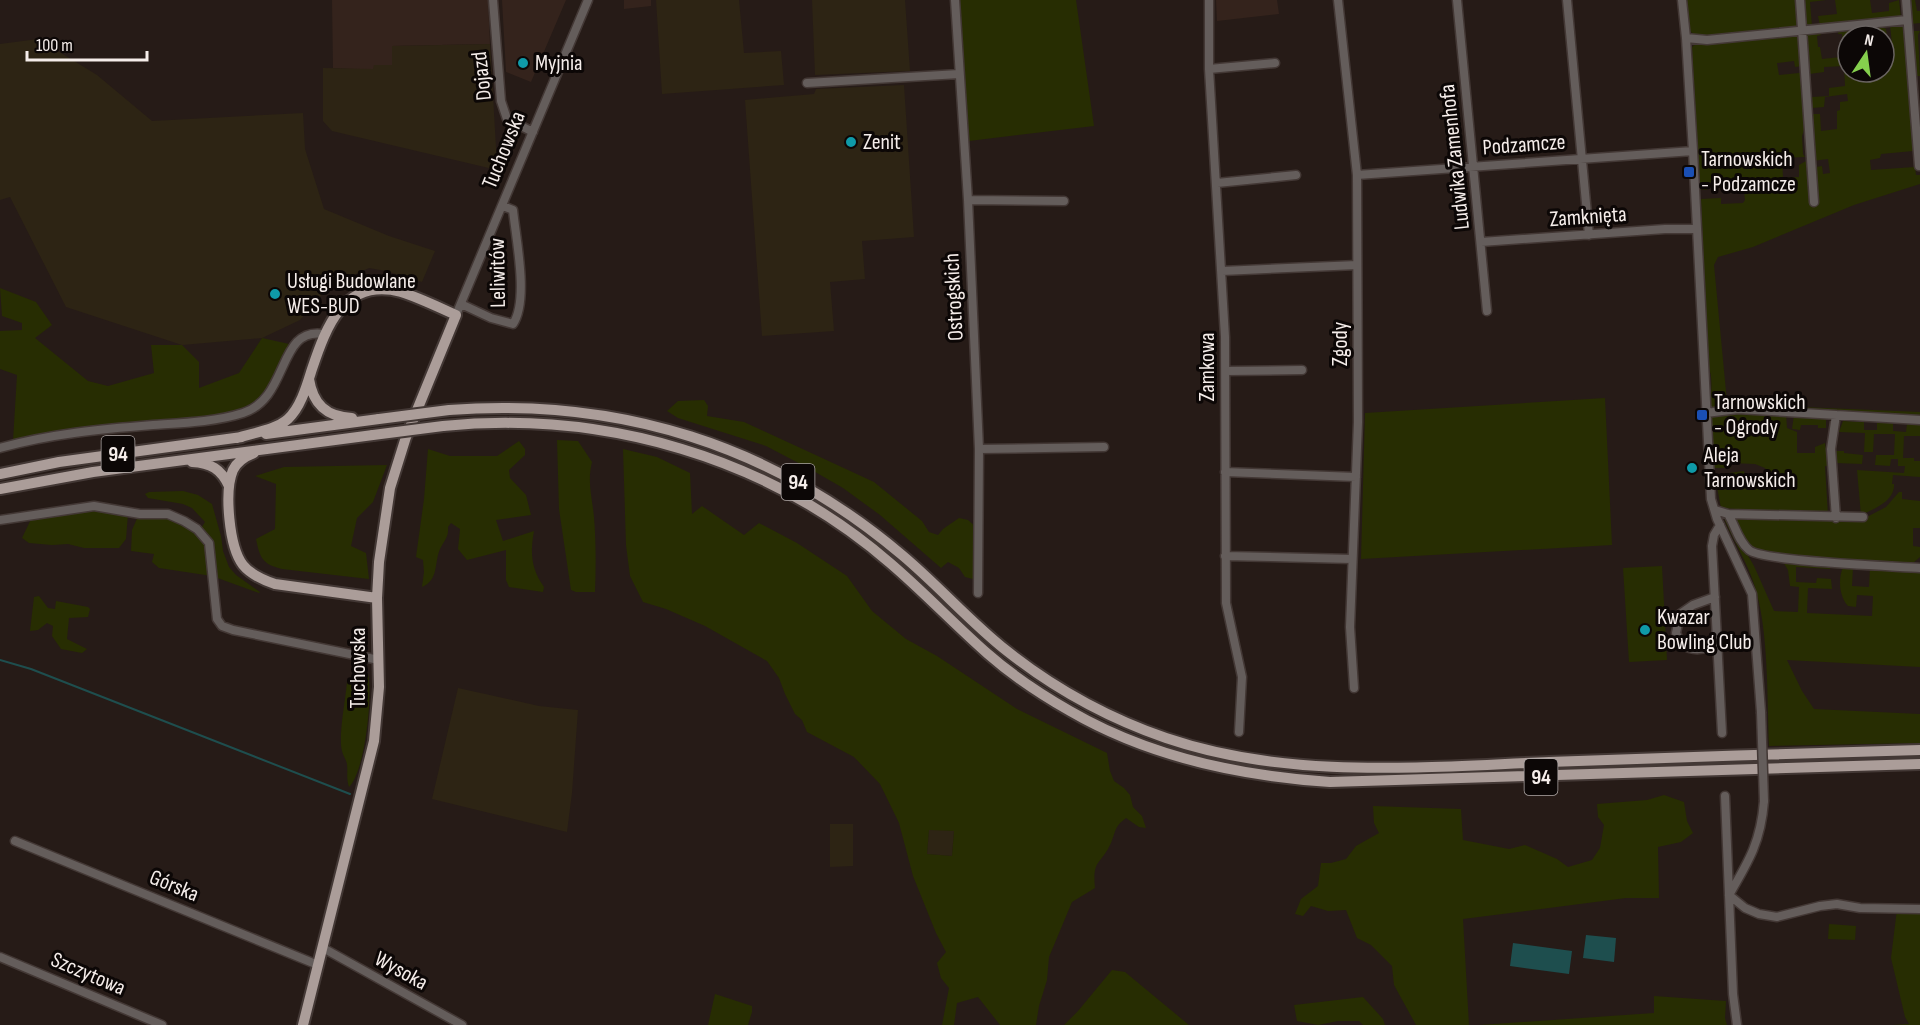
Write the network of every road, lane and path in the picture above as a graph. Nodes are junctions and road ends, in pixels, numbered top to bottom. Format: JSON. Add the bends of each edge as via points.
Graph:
{"nodes":[{"id":1,"x":493,"y":0,"type":"edge"},
{"id":2,"x":588,"y":0,"type":"edge"},
{"id":3,"x":955,"y":0,"type":"edge"},
{"id":4,"x":1209,"y":0,"type":"edge"},
{"id":5,"x":1338,"y":0,"type":"edge"},
{"id":6,"x":1457,"y":0,"type":"edge"},
{"id":7,"x":1567,"y":0,"type":"edge"},
{"id":8,"x":1682,"y":0,"type":"edge"},
{"id":9,"x":1800,"y":0,"type":"edge"},
{"id":10,"x":1906,"y":0,"type":"edge"},
{"id":11,"x":1907,"y":20,"type":"junction"},
{"id":12,"x":1802,"y":30,"type":"junction"},
{"id":13,"x":1686,"y":38,"type":"junction"},
{"id":14,"x":1275,"y":63,"type":"dead end"},
{"id":15,"x":1209,"y":69,"type":"junction"},
{"id":16,"x":959,"y":74,"type":"junction"},
{"id":17,"x":807,"y":83,"type":"dead end"},
{"id":18,"x":533,"y":132,"type":"junction"},
{"id":19,"x":1693,"y":151,"type":"junction"},
{"id":20,"x":1583,"y":159,"type":"junction"},
{"id":21,"x":1919,"y":166,"type":"edge"},
{"id":22,"x":1474,"y":167,"type":"junction"},
{"id":23,"x":1296,"y":175,"type":"dead end"},
{"id":24,"x":1357,"y":175,"type":"junction"},
{"id":25,"x":1217,"y":183,"type":"junction"},
{"id":26,"x":968,"y":201,"type":"junction"},
{"id":27,"x":1064,"y":201,"type":"dead end"},
{"id":28,"x":1814,"y":202,"type":"dead end"},
{"id":29,"x":503,"y":206,"type":"junction"},
{"id":30,"x":1697,"y":229,"type":"junction"},
{"id":31,"x":1589,"y":235,"type":"junction"},
{"id":32,"x":1481,"y":242,"type":"junction"},
{"id":33,"x":1357,"y":265,"type":"junction"},
{"id":34,"x":1222,"y":271,"type":"junction"},
{"id":35,"x":458,"y":310,"type":"junction"},
{"id":36,"x":1487,"y":311,"type":"dead end"},
{"id":37,"x":324,"y":334,"type":"junction"},
{"id":38,"x":1302,"y":370,"type":"dead end"},
{"id":39,"x":1226,"y":371,"type":"junction"},
{"id":40,"x":309,"y":378,"type":"junction"},
{"id":41,"x":1706,"y":413,"type":"junction"},
{"id":42,"x":1836,"y":416,"type":"junction"},
{"id":43,"x":379,"y":419,"type":"junction"},
{"id":44,"x":1920,"y":420,"type":"edge"},
{"id":45,"x":237,"y":438,"type":"junction"},
{"id":46,"x":278,"y":447,"type":"junction"},
{"id":47,"x":1104,"y":447,"type":"dead end"},
{"id":48,"x":0,"y":448,"type":"edge"},
{"id":49,"x":979,"y":449,"type":"junction"},
{"id":50,"x":167,"y":461,"type":"junction"},
{"id":51,"x":1225,"y":472,"type":"junction"},
{"id":52,"x":0,"y":474,"type":"edge"},
{"id":53,"x":1356,"y":477,"type":"junction"},
{"id":54,"x":230,"y":486,"type":"junction"},
{"id":55,"x":0,"y":489,"type":"edge"},
{"id":56,"x":1715,"y":510,"type":"junction"},
{"id":57,"x":1728,"y":514,"type":"junction"},
{"id":58,"x":1863,"y":517,"type":"dead end"},
{"id":59,"x":1836,"y":518,"type":"junction"},
{"id":60,"x":0,"y":520,"type":"edge"},
{"id":61,"x":1720,"y":525,"type":"junction"},
{"id":62,"x":1225,"y":556,"type":"junction"},
{"id":63,"x":1352,"y":559,"type":"junction"},
{"id":64,"x":1920,"y":568,"type":"edge"},
{"id":65,"x":978,"y":593,"type":"dead end"},
{"id":66,"x":1715,"y":597,"type":"junction"},
{"id":67,"x":377,"y":598,"type":"junction"},
{"id":68,"x":1717,"y":643,"type":"junction"},
{"id":69,"x":379,"y":660,"type":"junction"},
{"id":70,"x":1354,"y":688,"type":"dead end"},
{"id":71,"x":1239,"y":732,"type":"dead end"},
{"id":72,"x":1722,"y":733,"type":"dead end"},
{"id":73,"x":1920,"y":750,"type":"edge"},
{"id":74,"x":1920,"y":764,"type":"edge"},
{"id":75,"x":1725,"y":796,"type":"dead end"},
{"id":76,"x":15,"y":841,"type":"dead end"},
{"id":77,"x":1729,"y":895,"type":"junction"},
{"id":78,"x":1920,"y":909,"type":"edge"},
{"id":79,"x":323,"y":948,"type":"junction"},
{"id":80,"x":0,"y":957,"type":"edge"},
{"id":81,"x":318,"y":965,"type":"junction"},
{"id":82,"x":162,"y":1025,"type":"edge"},
{"id":83,"x":303,"y":1025,"type":"edge"},
{"id":84,"x":462,"y":1025,"type":"edge"},
{"id":85,"x":1737,"y":1025,"type":"edge"}],
"edges":[{"from":1,"to":18,"type":"street","name":"Dojazd","via":[[501,101],[507,119]]},
{"from":2,"to":18,"type":"street","name":"Tuchowska"},
{"from":3,"to":16,"type":"street","name":"Ostrogskich"},
{"from":4,"to":15,"type":"street","name":"Zamkowa"},
{"from":5,"to":24,"type":"street","name":"Zgody"},
{"from":6,"to":22,"type":"street","name":"Ludwika Zamenhofa"},
{"from":7,"to":20,"type":"street"},
{"from":8,"to":13,"type":"street"},
{"from":9,"to":12,"type":"street"},
{"from":10,"to":11,"type":"street"},
{"from":11,"to":12,"type":"street"},
{"from":11,"to":21,"type":"street"},
{"from":12,"to":13,"type":"street","via":[[1707,40]]},
{"from":12,"to":28,"type":"street"},
{"from":13,"to":19,"type":"street"},
{"from":14,"to":15,"type":"street"},
{"from":15,"to":25,"type":"street","name":"Zamkowa"},
{"from":16,"to":17,"type":"street"},
{"from":16,"to":26,"type":"street","name":"Ostrogskich"},
{"from":18,"to":29,"type":"street","name":"Tuchowska"},
{"from":19,"to":20,"type":"street","name":"Podzamcze"},
{"from":19,"to":30,"type":"street"},
{"from":20,"to":22,"type":"street","name":"Podzamcze"},
{"from":20,"to":31,"type":"street"},
{"from":22,"to":24,"type":"street","name":"Podzamcze"},
{"from":22,"to":32,"type":"street","name":"Ludwika Zamenhofa"},
{"from":23,"to":25,"type":"street"},
{"from":24,"to":33,"type":"street","name":"Zgody"},
{"from":25,"to":34,"type":"street","name":"Zamkowa"},
{"from":26,"to":27,"type":"street"},
{"from":26,"to":49,"type":"street","name":"Ostrogskich"},
{"from":29,"to":35,"type":"street","name":"Tuchowska"},
{"from":29,"to":35,"type":"street","name":"Leliwitów","via":[[513,210],[520,279],[518,317],[513,324],[504,323]]},
{"from":30,"to":31,"type":"street","name":"Zamknięta"},
{"from":30,"to":41,"type":"street"},
{"from":31,"to":32,"type":"street","name":"Zamknięta"},
{"from":32,"to":36,"type":"street","name":"Ludwika Zamenhofa"},
{"from":33,"to":34,"type":"street"},
{"from":33,"to":53,"type":"street","name":"Zgody"},
{"from":34,"to":39,"type":"street","name":"Zamkowa"},
{"from":35,"to":37,"type":"main road","via":[[399,292],[375,290],[347,301]]},
{"from":35,"to":67,"type":"main road","name":"Tuchowska","via":[[423,392],[390,488]]},
{"from":37,"to":40,"type":"main road"},
{"from":37,"to":48,"type":"street","via":[[314,332],[297,340],[272,392],[260,405],[242,414],[33,439]]},
{"from":38,"to":39,"type":"street"},
{"from":39,"to":51,"type":"street","name":"Zamkowa"},
{"from":40,"to":43,"type":"main road","via":[[314,397],[333,416]]},
{"from":40,"to":45,"type":"main road","via":[[288,419]]},
{"from":41,"to":42,"type":"street","via":[[1738,409]]},
{"from":41,"to":56,"type":"street"},
{"from":42,"to":44,"type":"street"},
{"from":42,"to":59,"type":"street","via":[[1831,449]]},
{"from":43,"to":45,"type":"main road","number":"94"},
{"from":43,"to":73,"type":"main road","number":"94","bridge":true,"via":[[501,407],[570,411],[662,428],[750,458],[808,487],[864,525],[905,557],[1006,650],[1073,696],[1142,729],[1239,758],[1332,768]]},
{"from":45,"to":52,"type":"main road","number":"94","via":[[59,462]]},
{"from":46,"to":50,"type":"main road","number":"94"},
{"from":46,"to":54,"type":"main road","via":[[241,460]]},
{"from":46,"to":74,"type":"main road","number":"94","bridge":true,"via":[[443,426],[515,422],[616,432],[691,451],[770,482],[854,534],[990,656],[1070,711],[1164,753],[1241,773],[1330,782]]},
{"from":47,"to":49,"type":"street"},
{"from":49,"to":65,"type":"street","name":"Ostrogskich"},
{"from":50,"to":54,"type":"main road","via":[[210,464]]},
{"from":50,"to":55,"type":"main road","number":"94"},
{"from":51,"to":53,"type":"street"},
{"from":51,"to":62,"type":"street","name":"Zamkowa"},
{"from":53,"to":63,"type":"street","name":"Zgody"},
{"from":54,"to":67,"type":"main road","via":[[234,549],[244,566],[259,578],[290,587]]},
{"from":56,"to":57,"type":"street"},
{"from":56,"to":61,"type":"street"},
{"from":57,"to":59,"type":"street"},
{"from":57,"to":64,"type":"street","via":[[1743,543],[1754,553]]},
{"from":58,"to":59,"type":"street"},
{"from":60,"to":69,"type":"street","via":[[94,506],[140,514],[168,514],[197,529],[208,543],[217,619],[222,626]]},
{"from":61,"to":66,"type":"street","via":[[1712,546]]},
{"from":61,"to":77,"type":"street","bridge":true,"via":[[1752,594],[1764,801],[1757,843]]},
{"from":62,"to":63,"type":"street"},
{"from":62,"to":71,"type":"street","name":"Zamkowa","via":[[1226,603],[1242,677]]},
{"from":63,"to":70,"type":"street","name":"Zgody","via":[[1350,627]]},
{"from":66,"to":68,"type":"street"},
{"from":66,"to":68,"type":"street","via":[[1680,614],[1676,633],[1681,644],[1694,650]]},
{"from":67,"to":69,"type":"main road","name":"Tuchowska"},
{"from":68,"to":72,"type":"street"},
{"from":69,"to":79,"type":"main road","name":"Tuchowska","via":[[374,741]]},
{"from":75,"to":77,"type":"street"},
{"from":76,"to":81,"type":"street","name":"Górska"},
{"from":77,"to":78,"type":"street","via":[[1745,909],[1777,917],[1838,904]]},
{"from":77,"to":85,"type":"street"},
{"from":79,"to":81,"type":"main road","name":"Tuchowska"},
{"from":79,"to":84,"type":"street","name":"Wysoka"},
{"from":80,"to":82,"type":"street","name":"Szczytowa"},
{"from":81,"to":83,"type":"main road","name":"Tuchowska"}]}
